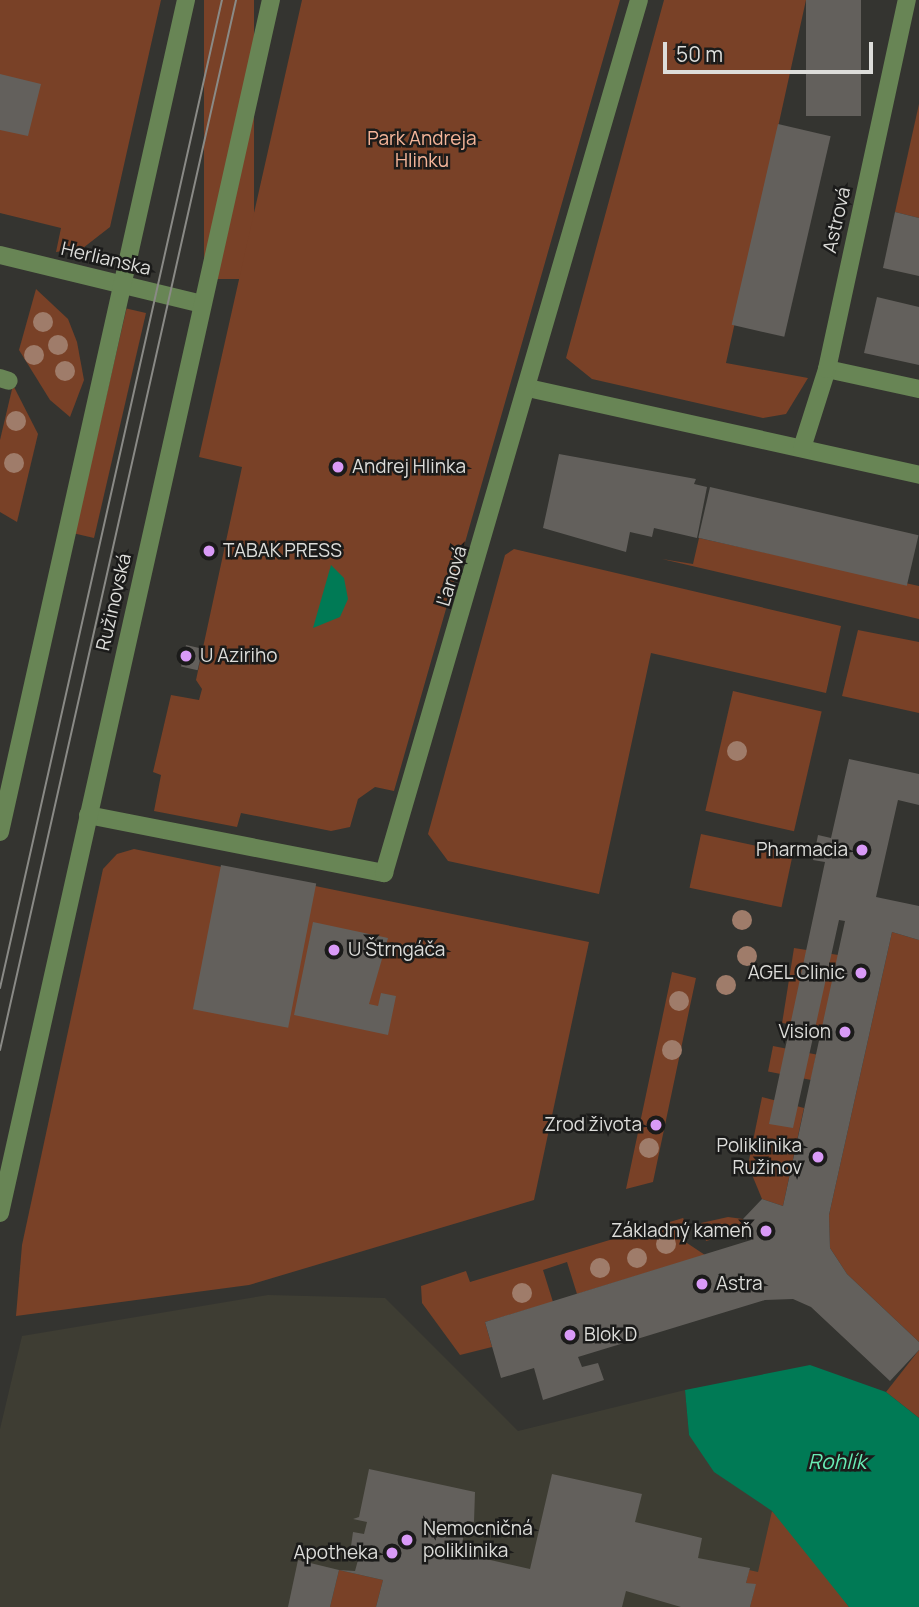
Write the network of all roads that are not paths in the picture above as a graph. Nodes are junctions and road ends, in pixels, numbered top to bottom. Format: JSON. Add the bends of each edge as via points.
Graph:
{"nodes":[{"id":1,"x":186,"y":0,"type":"edge"},
{"id":2,"x":271,"y":0,"type":"edge"},
{"id":3,"x":639,"y":0,"type":"edge"},
{"id":4,"x":907,"y":0,"type":"edge"},
{"id":5,"x":0,"y":256,"type":"edge"},
{"id":6,"x":122,"y":284,"type":"junction"},
{"id":7,"x":202,"y":304,"type":"junction"},
{"id":8,"x":827,"y":369,"type":"junction"},
{"id":9,"x":528,"y":388,"type":"junction"},
{"id":10,"x":919,"y":389,"type":"edge"},
{"id":11,"x":802,"y":448,"type":"junction"},
{"id":12,"x":919,"y":475,"type":"edge"},
{"id":13,"x":88,"y":815,"type":"junction"},
{"id":14,"x":0,"y":832,"type":"edge"},
{"id":15,"x":0,"y":1213,"type":"edge"}],
"edges":[{"from":1,"to":6,"type":"street"},
{"from":2,"to":7,"type":"street","name":"Ružinovská"},
{"from":3,"to":9,"type":"street","name":"Ľanová"},
{"from":4,"to":8,"type":"street","name":"Astrová"},
{"from":5,"to":6,"type":"street","name":"Herlianska"},
{"from":6,"to":7,"type":"street","name":"Herlianska"},
{"from":6,"to":14,"type":"street"},
{"from":7,"to":13,"type":"street","name":"Ružinovská"},
{"from":8,"to":10,"type":"street"},
{"from":8,"to":11,"type":"street","name":"Astrová"},
{"from":9,"to":11,"type":"street"},
{"from":9,"to":13,"type":"street","name":"Ľanová","via":[[384,873]]},
{"from":11,"to":12,"type":"street"},
{"from":13,"to":15,"type":"street","name":"Ružinovská"}]}
